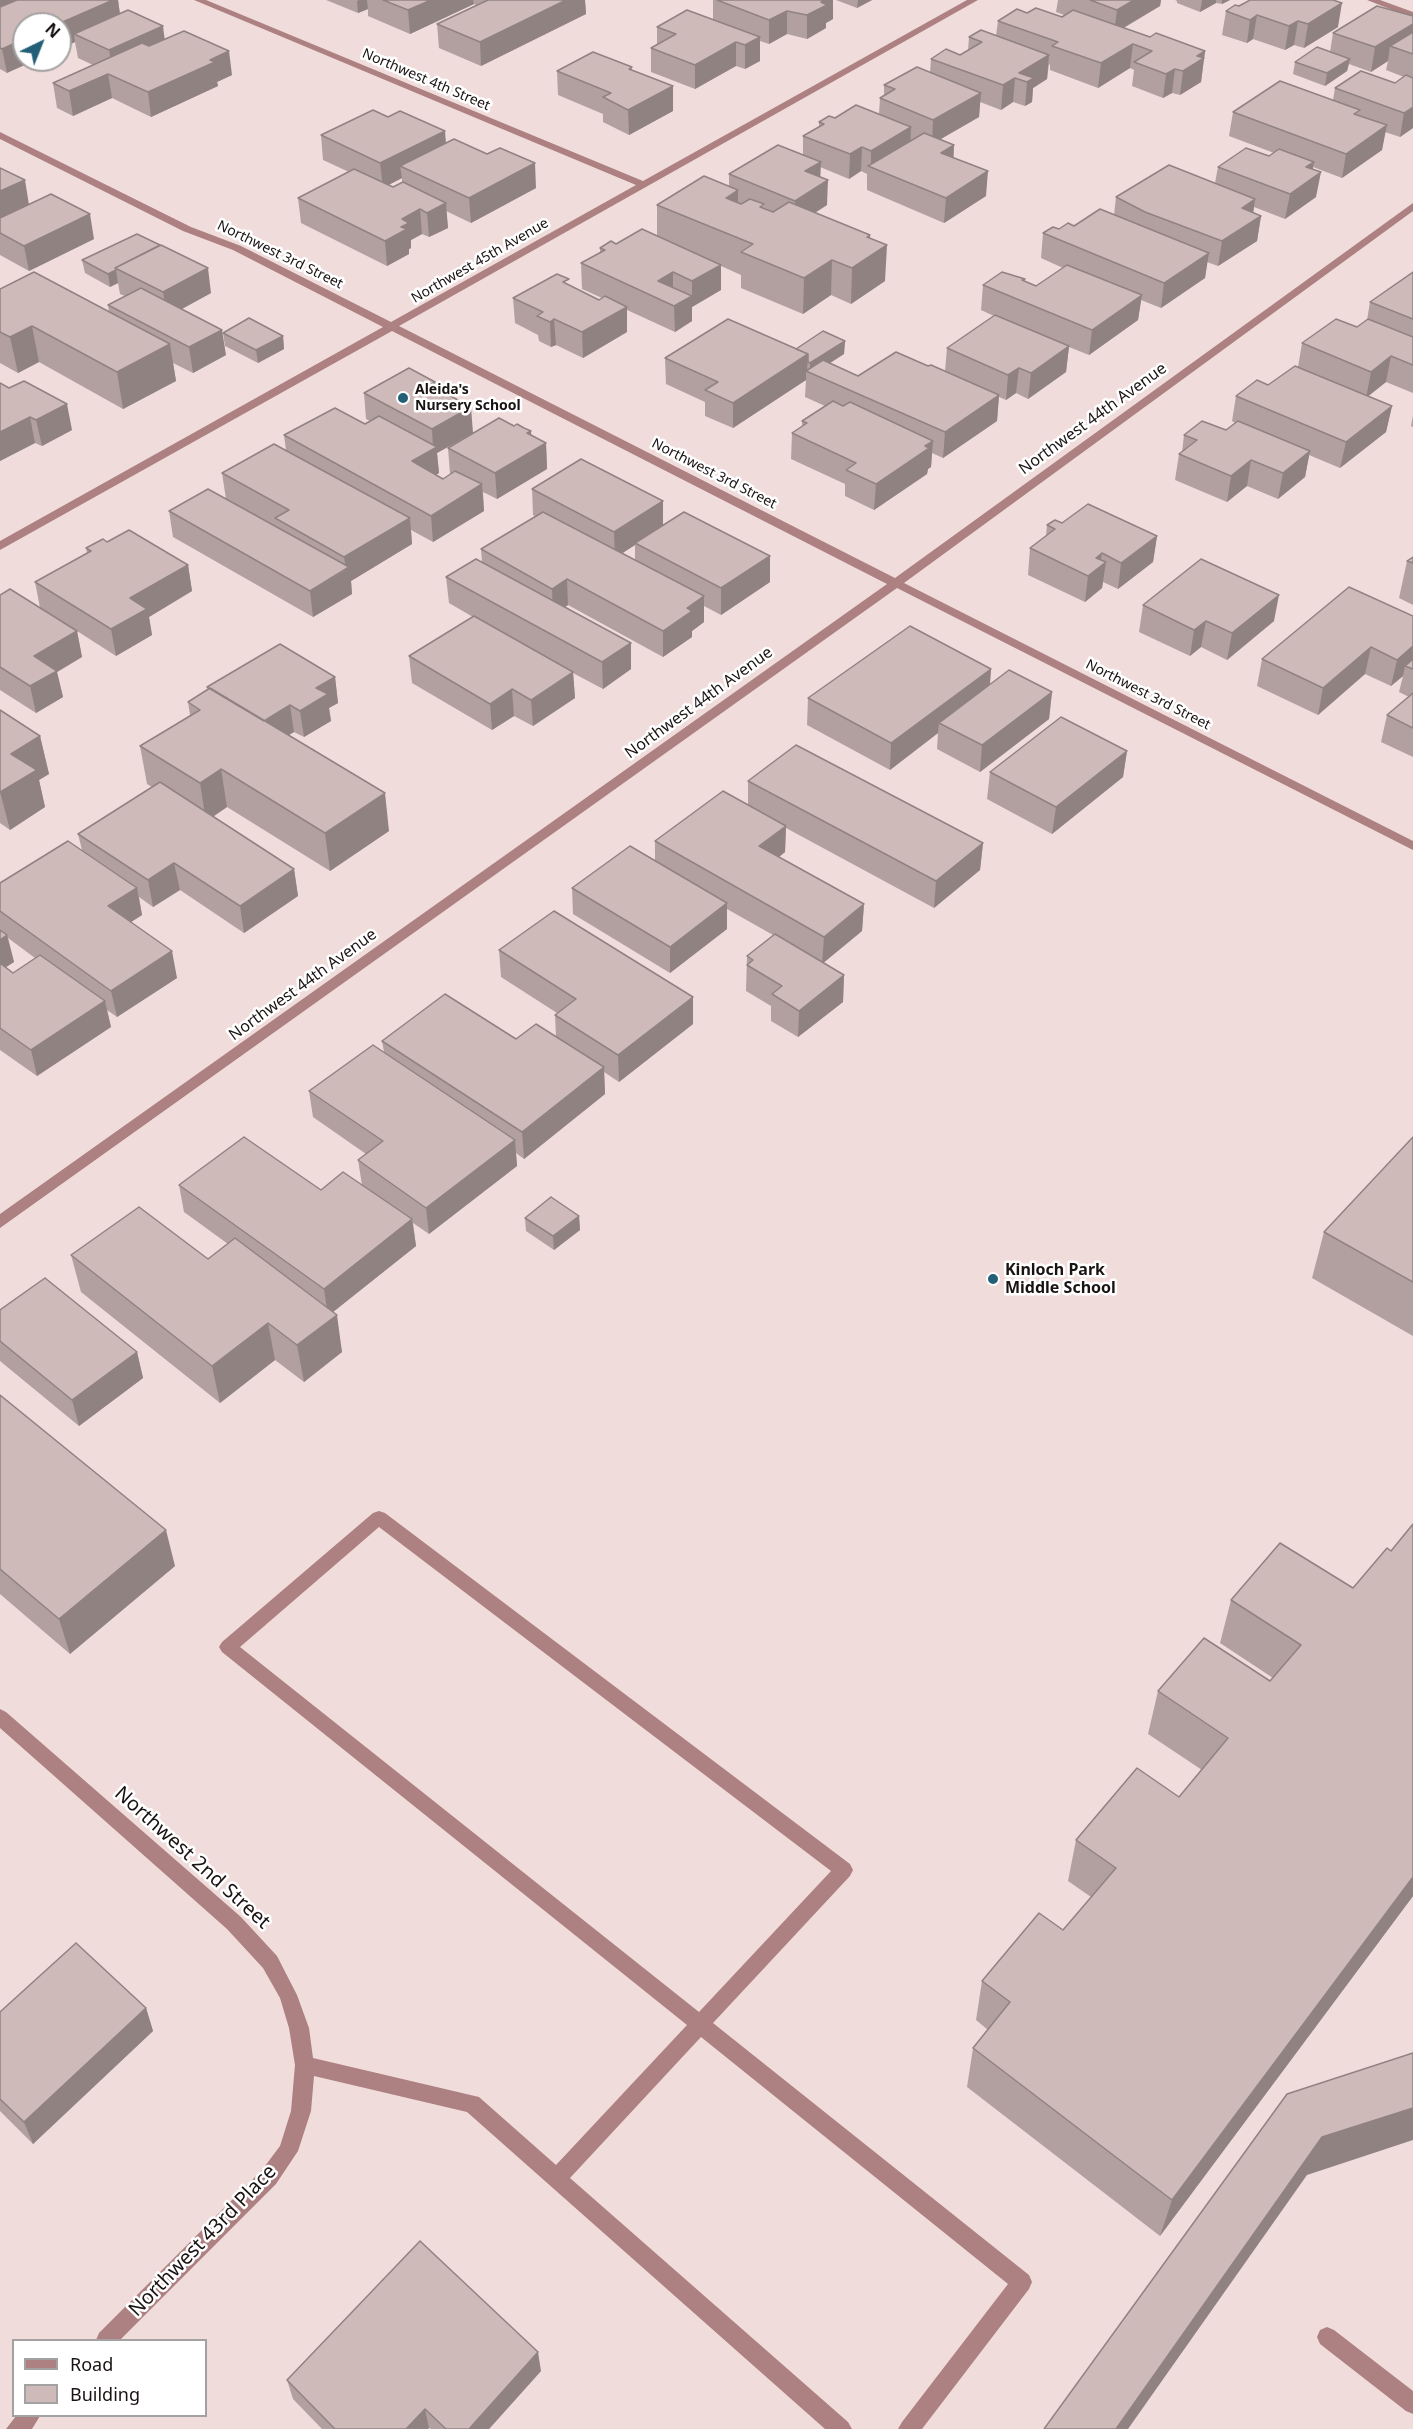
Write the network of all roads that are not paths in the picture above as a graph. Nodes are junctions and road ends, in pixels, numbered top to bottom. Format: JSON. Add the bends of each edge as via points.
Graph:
{"nodes":[{"id":1,"x":198,"y":0,"type":"edge"},
{"id":2,"x":974,"y":0,"type":"edge"},
{"id":3,"x":1371,"y":0,"type":"edge"},
{"id":4,"x":1413,"y":15,"type":"edge"},
{"id":5,"x":0,"y":135,"type":"edge"},
{"id":6,"x":644,"y":185,"type":"junction"},
{"id":7,"x":1413,"y":206,"type":"edge"},
{"id":8,"x":393,"y":327,"type":"junction"},
{"id":9,"x":0,"y":546,"type":"edge"},
{"id":10,"x":896,"y":583,"type":"junction"},
{"id":11,"x":1413,"y":846,"type":"edge"},
{"id":12,"x":0,"y":1222,"type":"edge"},
{"id":13,"x":0,"y":1717,"type":"edge"},
{"id":14,"x":700,"y":2024,"type":"junction"},
{"id":15,"x":305,"y":2065,"type":"junction"},
{"id":16,"x":556,"y":2179,"type":"junction"},
{"id":17,"x":1327,"y":2337,"type":"dead end"},
{"id":18,"x":107,"y":2339,"type":"edge"},
{"id":19,"x":1413,"y":2404,"type":"edge"},
{"id":20,"x":28,"y":2417,"type":"edge"},
{"id":21,"x":17,"y":2429,"type":"edge"},
{"id":22,"x":841,"y":2429,"type":"edge"},
{"id":23,"x":909,"y":2429,"type":"edge"}],
"edges":[{"from":1,"to":6,"type":"street","name":"Northwest 4th Street"},
{"from":2,"to":6,"type":"street","name":"Northwest 45th Avenue"},
{"from":3,"to":4,"type":"street"},
{"from":5,"to":8,"type":"street","name":"Northwest 3rd Street"},
{"from":6,"to":8,"type":"street","name":"Northwest 45th Avenue"},
{"from":7,"to":10,"type":"street","name":"Northwest 44th Avenue"},
{"from":8,"to":9,"type":"street","name":"Northwest 45th Avenue"},
{"from":8,"to":10,"type":"street","name":"Northwest 3rd Street"},
{"from":10,"to":11,"type":"street","name":"Northwest 3rd Street"},
{"from":10,"to":12,"type":"street","name":"Northwest 44th Avenue"},
{"from":13,"to":15,"type":"street","name":"Northwest 2nd Street","via":[[234,1923],[270,1962],[288,1995]]},
{"from":14,"to":14,"type":"street","via":[[459,1832],[228,1647],[379,1518],[844,1870]]},
{"from":14,"to":16,"type":"street"},
{"from":14,"to":23,"type":"street","via":[[1022,2282]]},
{"from":15,"to":16,"type":"street","via":[[472,2104]]},
{"from":15,"to":18,"type":"street","name":"Northwest 43rd Place","via":[[297,2121],[288,2151],[269,2177]]},
{"from":16,"to":22,"type":"street"},
{"from":17,"to":19,"type":"street"},
{"from":20,"to":21,"type":"street"}]}
